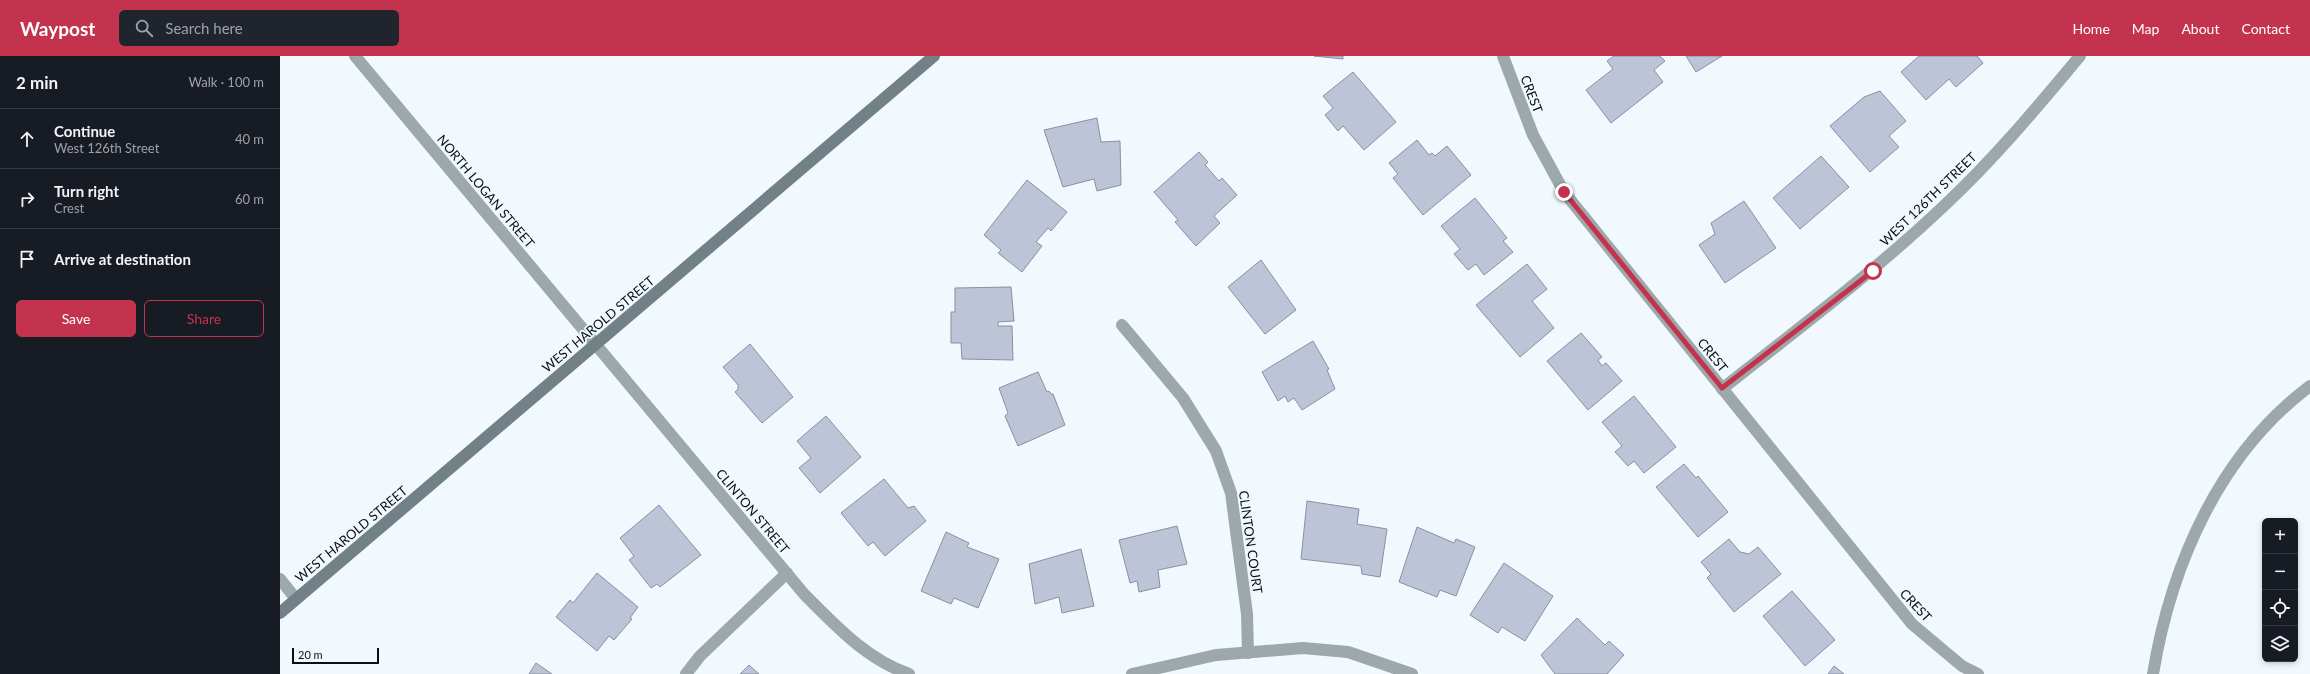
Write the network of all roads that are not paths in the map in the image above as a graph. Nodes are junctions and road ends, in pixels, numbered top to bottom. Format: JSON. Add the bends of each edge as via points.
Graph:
{"nodes":[{"id":1,"x":355,"y":56,"type":"edge"},
{"id":2,"x":934,"y":56,"type":"edge"},
{"id":3,"x":1503,"y":56,"type":"edge"},
{"id":4,"x":2080,"y":56,"type":"edge"},
{"id":5,"x":1122,"y":325,"type":"dead end"},
{"id":6,"x":596,"y":345,"type":"junction"},
{"id":7,"x":2310,"y":386,"type":"edge"},
{"id":8,"x":1722,"y":388,"type":"junction"},
{"id":9,"x":787,"y":573,"type":"junction"},
{"id":10,"x":280,"y":579,"type":"edge"},
{"id":11,"x":296,"y":599,"type":"junction"},
{"id":12,"x":280,"y":613,"type":"edge"},
{"id":13,"x":1248,"y":653,"type":"junction"},
{"id":14,"x":686,"y":674,"type":"edge"},
{"id":15,"x":908,"y":674,"type":"edge"},
{"id":16,"x":1132,"y":674,"type":"edge"},
{"id":17,"x":1412,"y":674,"type":"edge"},
{"id":18,"x":1978,"y":674,"type":"edge"},
{"id":19,"x":2153,"y":674,"type":"edge"}],
"edges":[{"from":1,"to":6,"type":"street","name":"NORTH LOGAN STREET"},
{"from":2,"to":6,"type":"main road","name":"WEST HAROLD STREET"},
{"from":3,"to":8,"type":"street","name":"CREST","via":[[1533,135],[1564,192]]},
{"from":4,"to":8,"type":"street","name":"WEST 126TH STREET","via":[[2032,114],[1950,201],[1873,271]]},
{"from":5,"to":13,"type":"street","name":"CLINTON COURT","via":[[1183,398],[1216,451],[1231,493],[1247,614]]},
{"from":6,"to":9,"type":"street","name":"CLINTON STREET"},
{"from":6,"to":11,"type":"main road","name":"WEST HAROLD STREET"},
{"from":7,"to":19,"type":"street","via":[[2274,417],[2246,451],[2204,512],[2173,587],[2159,634]]},
{"from":8,"to":18,"type":"street","name":"CREST","via":[[1912,624],[1962,666]]},
{"from":9,"to":14,"type":"street","via":[[700,656]]},
{"from":9,"to":15,"type":"street","name":"CLINTON STREET","via":[[804,594],[852,642]]},
{"from":10,"to":11,"type":"street"},
{"from":11,"to":12,"type":"main road","name":"WEST HAROLD STREET"},
{"from":13,"to":16,"type":"street","via":[[1216,655]]},
{"from":13,"to":17,"type":"street","via":[[1303,648],[1348,652]]}]}
